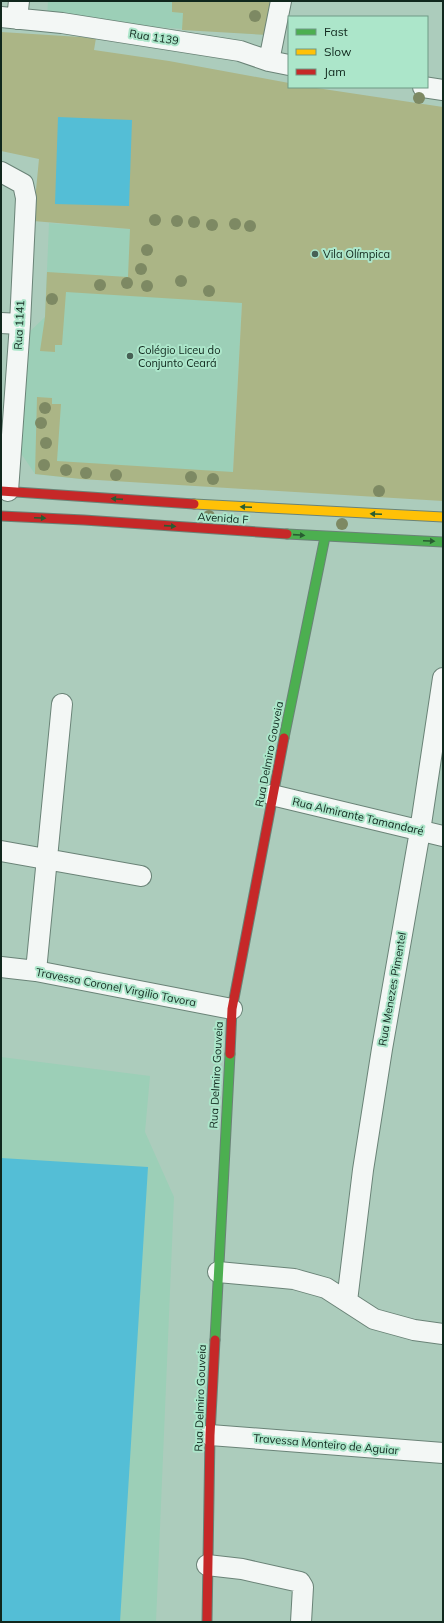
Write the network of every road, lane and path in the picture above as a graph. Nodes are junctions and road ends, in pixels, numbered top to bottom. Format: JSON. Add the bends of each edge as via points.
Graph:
{"nodes":[{"id":1,"x":281,"y":1,"type":"edge"},
{"id":2,"x":12,"y":12,"type":"edge"},
{"id":3,"x":269,"y":61,"type":"junction"},
{"id":4,"x":288,"y":65,"type":"edge"},
{"id":5,"x":428,"y":88,"type":"edge"},
{"id":6,"x":443,"y":90,"type":"edge"},
{"id":7,"x":1,"y":172,"type":"edge"},
{"id":8,"x":10,"y":324,"type":"edge"},
{"id":9,"x":4,"y":491,"type":"edge"},
{"id":10,"x":1,"y":516,"type":"edge"},
{"id":11,"x":443,"y":517,"type":"edge"},
{"id":12,"x":325,"y":537,"type":"junction"},
{"id":13,"x":443,"y":542,"type":"edge"},
{"id":14,"x":443,"y":678,"type":"edge"},
{"id":15,"x":62,"y":704,"type":"dead end"},
{"id":16,"x":272,"y":795,"type":"junction"},
{"id":17,"x":420,"y":831,"type":"junction"},
{"id":18,"x":443,"y":836,"type":"edge"},
{"id":19,"x":1,"y":851,"type":"edge"},
{"id":20,"x":47,"y":860,"type":"junction"},
{"id":21,"x":141,"y":876,"type":"dead end"},
{"id":22,"x":1,"y":967,"type":"edge"},
{"id":23,"x":36,"y":971,"type":"junction"},
{"id":24,"x":232,"y":1009,"type":"junction"},
{"id":25,"x":218,"y":1272,"type":"junction"},
{"id":26,"x":347,"y":1301,"type":"junction"},
{"id":27,"x":443,"y":1334,"type":"edge"},
{"id":28,"x":210,"y":1434,"type":"junction"},
{"id":29,"x":443,"y":1453,"type":"edge"},
{"id":30,"x":207,"y":1565,"type":"junction"},
{"id":31,"x":207,"y":1622,"type":"edge"},
{"id":32,"x":301,"y":1622,"type":"edge"}],
"edges":[{"from":1,"to":3,"type":"street"},
{"from":2,"to":3,"type":"street","name":"Rua 1139","via":[[62,23],[240,51]]},
{"from":3,"to":4,"type":"street","name":"Rua 1139"},
{"from":5,"to":6,"type":"street"},
{"from":7,"to":8,"type":"street","name":"Rua 1141","via":[[23,184],[26,198]]},
{"from":8,"to":9,"type":"street","name":"Rua 1141"},
{"from":11,"to":9,"type":"street","name":"Avenida F","one_way":true,"via":[[399,518]]},
{"from":10,"to":12,"type":"street","name":"Avenida F","one_way":true},
{"from":12,"to":13,"type":"street","name":"Avenida F","one_way":true,"via":[[399,537]]},
{"from":12,"to":16,"type":"street","name":"Rua Delmiro Gouveia"},
{"from":14,"to":17,"type":"street","name":"Rua Menezes Pimentel"},
{"from":15,"to":20,"type":"street"},
{"from":16,"to":17,"type":"street","name":"Rua Almirante Tamandaré"},
{"from":16,"to":24,"type":"street","name":"Rua Delmiro Gouveia"},
{"from":17,"to":18,"type":"street","name":"Rua Almirante Tamandaré"},
{"from":17,"to":26,"type":"street","name":"Rua Menezes Pimentel","via":[[364,1162]]},
{"from":19,"to":20,"type":"street"},
{"from":20,"to":21,"type":"street"},
{"from":20,"to":23,"type":"street"},
{"from":22,"to":23,"type":"street","name":"Travessa Coronel Virgilio Tavora"},
{"from":23,"to":24,"type":"street","name":"Travessa Coronel Virgilio Tavora"},
{"from":24,"to":25,"type":"street","name":"Rua Delmiro Gouveia"},
{"from":25,"to":26,"type":"street","via":[[294,1279],[326,1288]]},
{"from":25,"to":28,"type":"street","name":"Rua Delmiro Gouveia"},
{"from":26,"to":27,"type":"street","via":[[374,1319],[414,1330]]},
{"from":28,"to":29,"type":"street","name":"Travessa Monteiro de Aguiar"},
{"from":28,"to":30,"type":"street","name":"Rua Delmiro Gouveia"},
{"from":30,"to":31,"type":"street","name":"Rua Delmiro Gouveia"},
{"from":30,"to":32,"type":"street","via":[[242,1569],[300,1582],[303,1587]]}]}
